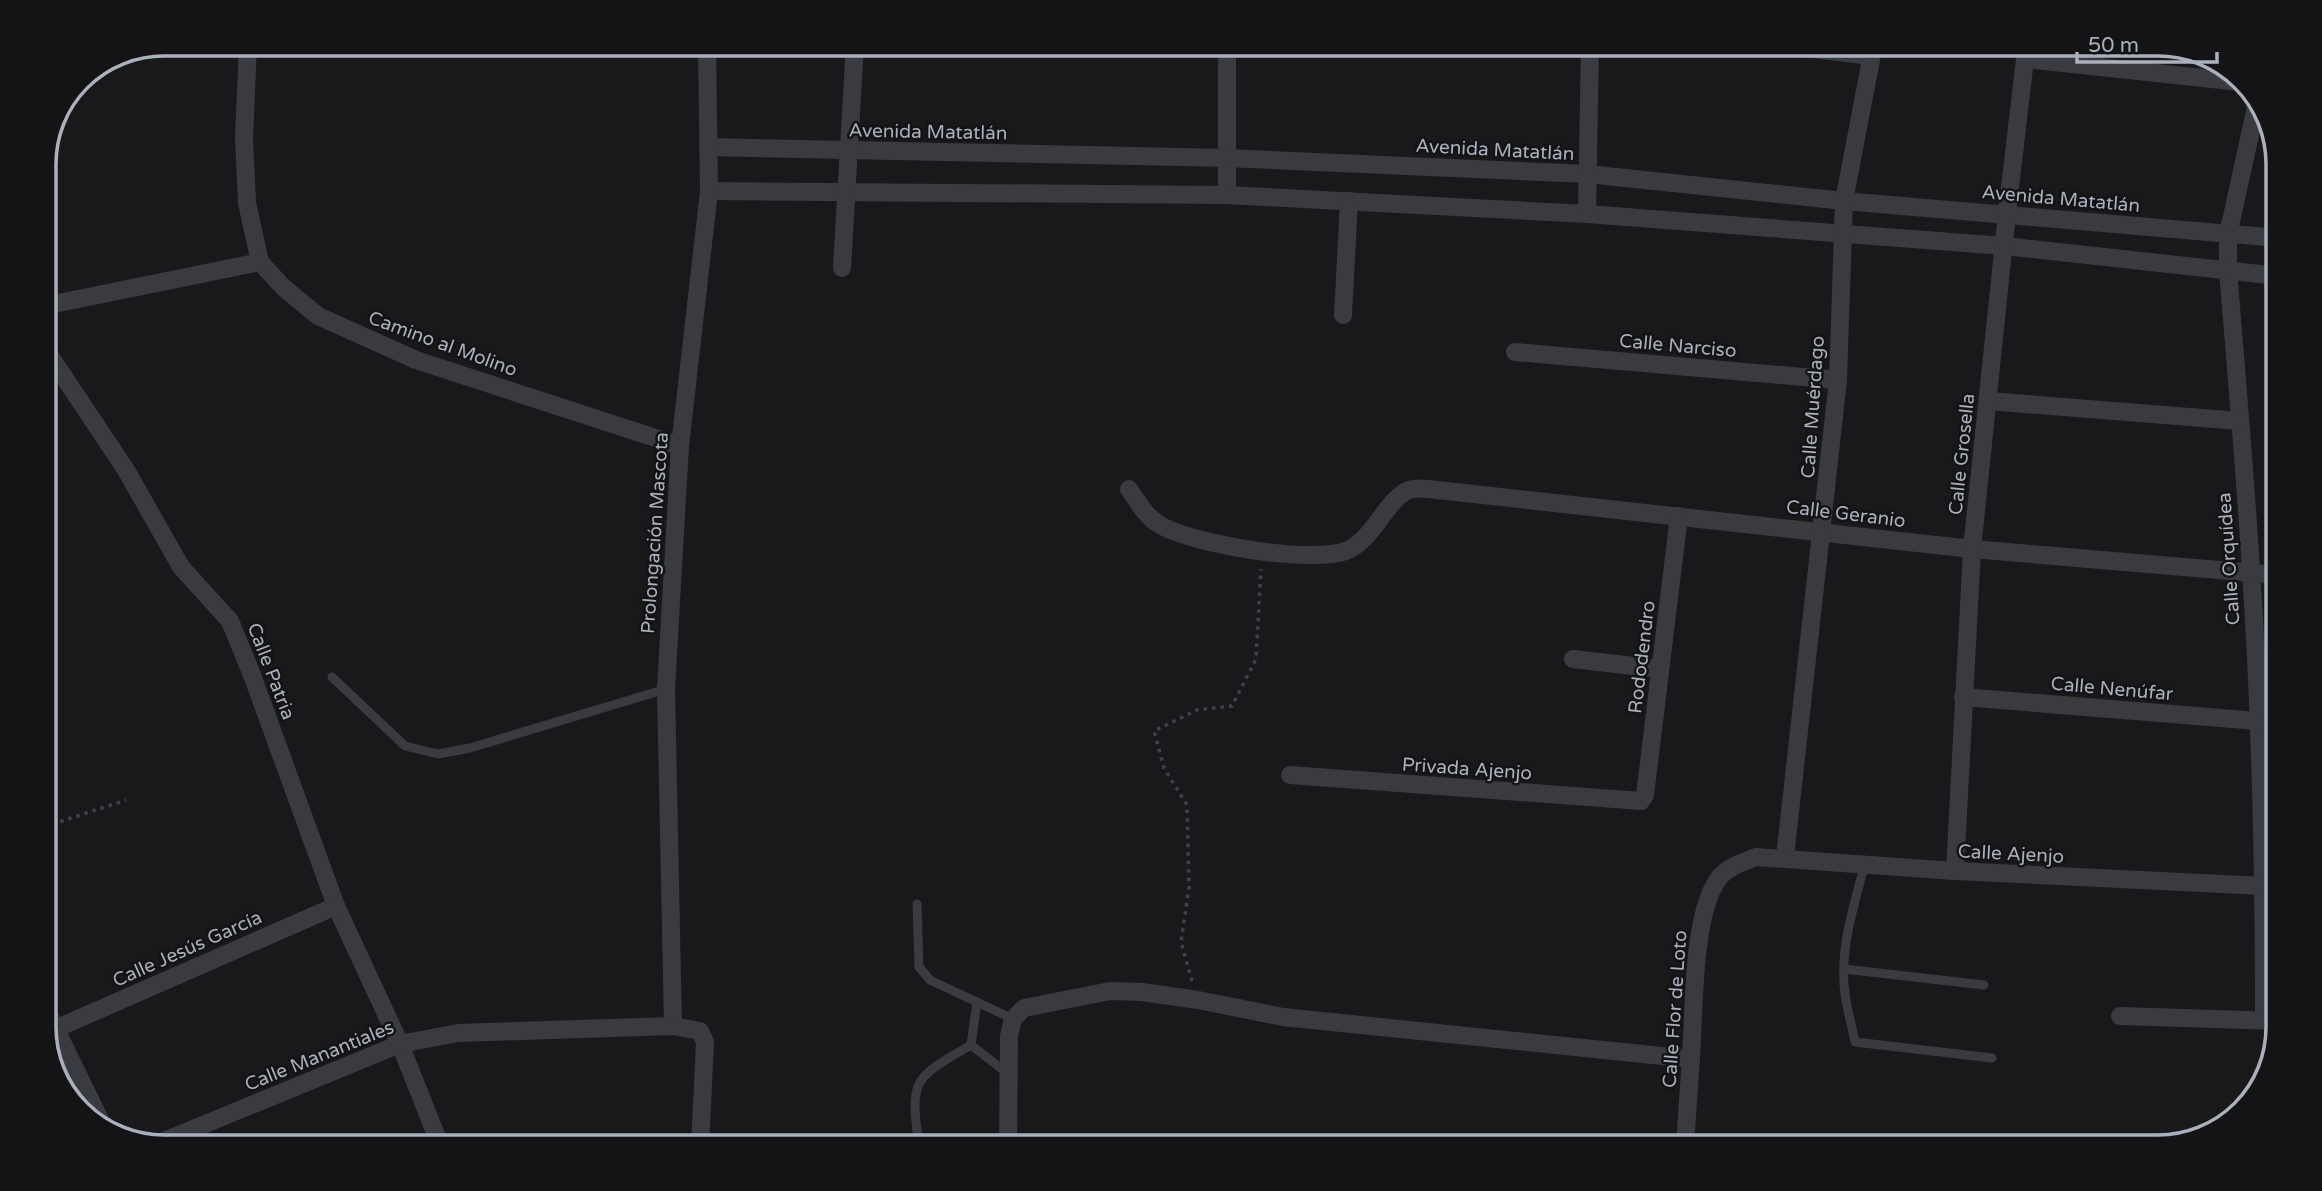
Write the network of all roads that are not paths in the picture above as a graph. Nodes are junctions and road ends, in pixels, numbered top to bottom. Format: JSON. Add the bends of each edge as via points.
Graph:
{"nodes":[{"id":1,"x":247,"y":56,"type":"edge"},
{"id":2,"x":707,"y":56,"type":"edge"},
{"id":3,"x":854,"y":56,"type":"edge"},
{"id":4,"x":1227,"y":56,"type":"edge"},
{"id":5,"x":1590,"y":56,"type":"edge"},
{"id":6,"x":1872,"y":56,"type":"edge"},
{"id":7,"x":2027,"y":56,"type":"edge"},
{"id":8,"x":2056,"y":56,"type":"edge"},
{"id":9,"x":2225,"y":80,"type":"edge"},
{"id":10,"x":2255,"y":116,"type":"edge"},
{"id":11,"x":708,"y":147,"type":"junction"},
{"id":12,"x":849,"y":150,"type":"junction"},
{"id":13,"x":1227,"y":158,"type":"junction"},
{"id":14,"x":1587,"y":174,"type":"junction"},
{"id":15,"x":709,"y":191,"type":"junction"},
{"id":16,"x":847,"y":192,"type":"junction"},
{"id":17,"x":1227,"y":195,"type":"junction"},
{"id":18,"x":1349,"y":201,"type":"junction"},
{"id":19,"x":1844,"y":201,"type":"junction"},
{"id":20,"x":1587,"y":214,"type":"junction"},
{"id":21,"x":2007,"y":214,"type":"junction"},
{"id":22,"x":1841,"y":233,"type":"junction"},
{"id":23,"x":2228,"y":235,"type":"junction"},
{"id":24,"x":2266,"y":237,"type":"edge"},
{"id":25,"x":2004,"y":246,"type":"junction"},
{"id":26,"x":260,"y":262,"type":"junction"},
{"id":27,"x":842,"y":268,"type":"dead end"},
{"id":28,"x":2228,"y":270,"type":"junction"},
{"id":29,"x":2266,"y":275,"type":"edge"},
{"id":30,"x":56,"y":304,"type":"edge"},
{"id":31,"x":1343,"y":315,"type":"dead end"},
{"id":32,"x":1516,"y":352,"type":"dead end"},
{"id":33,"x":56,"y":365,"type":"edge"},
{"id":34,"x":1838,"y":380,"type":"junction"},
{"id":35,"x":1988,"y":401,"type":"junction"},
{"id":36,"x":2240,"y":421,"type":"junction"},
{"id":37,"x":680,"y":446,"type":"junction"},
{"id":38,"x":1129,"y":489,"type":"dead end"},
{"id":39,"x":1679,"y":516,"type":"junction"},
{"id":40,"x":1822,"y":531,"type":"junction"},
{"id":41,"x":1972,"y":549,"type":"junction"},
{"id":42,"x":2251,"y":571,"type":"junction"},
{"id":43,"x":2266,"y":573,"type":"edge"},
{"id":44,"x":1573,"y":659,"type":"dead end"},
{"id":45,"x":1660,"y":669,"type":"junction"},
{"id":46,"x":332,"y":677,"type":"dead end"},
{"id":47,"x":666,"y":689,"type":"junction"},
{"id":48,"x":1963,"y":697,"type":"junction"},
{"id":49,"x":2258,"y":721,"type":"junction"},
{"id":50,"x":1290,"y":775,"type":"dead end"},
{"id":51,"x":1641,"y":801,"type":"joint"},
{"id":52,"x":1756,"y":856,"type":"joint"},
{"id":53,"x":1785,"y":858,"type":"junction"},
{"id":54,"x":1865,"y":863,"type":"junction"},
{"id":55,"x":1955,"y":871,"type":"junction"},
{"id":56,"x":2264,"y":886,"type":"junction"},
{"id":57,"x":918,"y":904,"type":"dead end"},
{"id":58,"x":336,"y":906,"type":"junction"},
{"id":59,"x":2266,"y":924,"type":"edge"},
{"id":60,"x":1844,"y":969,"type":"junction"},
{"id":61,"x":1984,"y":985,"type":"dead end"},
{"id":62,"x":977,"y":1002,"type":"junction"},
{"id":63,"x":2120,"y":1016,"type":"dead end"},
{"id":64,"x":1013,"y":1019,"type":"junction"},
{"id":65,"x":2266,"y":1020,"type":"edge"},
{"id":66,"x":673,"y":1026,"type":"junction"},
{"id":67,"x":56,"y":1029,"type":"edge"},
{"id":68,"x":56,"y":1031,"type":"edge"},
{"id":69,"x":400,"y":1044,"type":"junction"},
{"id":70,"x":971,"y":1045,"type":"junction"},
{"id":71,"x":1993,"y":1058,"type":"dead end"},
{"id":72,"x":1691,"y":1059,"type":"junction"},
{"id":73,"x":1009,"y":1074,"type":"junction"},
{"id":74,"x":95,"y":1110,"type":"edge"},
{"id":75,"x":178,"y":1135,"type":"edge"},
{"id":76,"x":435,"y":1135,"type":"edge"},
{"id":77,"x":701,"y":1135,"type":"edge"},
{"id":78,"x":918,"y":1135,"type":"edge"},
{"id":79,"x":1008,"y":1135,"type":"edge"},
{"id":80,"x":1686,"y":1135,"type":"edge"}],
"edges":[{"from":1,"to":26,"type":"street","via":[[246,190]]},
{"from":2,"to":11,"type":"street","name":"Prolongación Mascota"},
{"from":3,"to":12,"type":"street"},
{"from":4,"to":13,"type":"street"},
{"from":5,"to":14,"type":"street"},
{"from":6,"to":19,"type":"street","name":"Calle Muérdago"},
{"from":7,"to":21,"type":"street","name":"Calle Grosella"},
{"from":8,"to":9,"type":"street"},
{"from":10,"to":23,"type":"street","name":"Calle Orquídea"},
{"from":11,"to":12,"type":"street","name":"Avenida Matatlán"},
{"from":11,"to":15,"type":"street","name":"Prolongación Mascota"},
{"from":12,"to":13,"type":"street","name":"Avenida Matatlán"},
{"from":12,"to":16,"type":"street"},
{"from":13,"to":14,"type":"street","name":"Avenida Matatlán"},
{"from":13,"to":17,"type":"street"},
{"from":14,"to":19,"type":"street","name":"Avenida Matatlán"},
{"from":14,"to":20,"type":"street"},
{"from":15,"to":16,"type":"street"},
{"from":15,"to":37,"type":"street","name":"Prolongación Mascota"},
{"from":16,"to":17,"type":"street"},
{"from":16,"to":27,"type":"street"},
{"from":17,"to":18,"type":"street"},
{"from":18,"to":20,"type":"street"},
{"from":18,"to":31,"type":"street"},
{"from":19,"to":21,"type":"street","name":"Avenida Matatlán"},
{"from":19,"to":22,"type":"street","name":"Calle Muérdago"},
{"from":20,"to":22,"type":"street"},
{"from":21,"to":23,"type":"street","name":"Avenida Matatlán"},
{"from":21,"to":25,"type":"street","name":"Calle Grosella"},
{"from":22,"to":25,"type":"street"},
{"from":22,"to":34,"type":"street","name":"Calle Muérdago"},
{"from":23,"to":24,"type":"street","name":"Avenida Matatlán"},
{"from":23,"to":28,"type":"street","name":"Calle Orquídea"},
{"from":25,"to":28,"type":"street"},
{"from":25,"to":35,"type":"street","name":"Calle Grosella"},
{"from":26,"to":30,"type":"street"},
{"from":26,"to":37,"type":"street","name":"Camino al Molino","via":[[318,316],[393,350]]},
{"from":28,"to":29,"type":"street"},
{"from":28,"to":36,"type":"street","name":"Calle Orquídea"},
{"from":32,"to":34,"type":"street","name":"Calle Narciso"},
{"from":33,"to":58,"type":"street","name":"Calle Patria","via":[[126,470],[181,567],[230,621]]},
{"from":34,"to":40,"type":"street","name":"Calle Muérdago"},
{"from":35,"to":36,"type":"street"},
{"from":35,"to":41,"type":"street","name":"Calle Grosella"},
{"from":36,"to":42,"type":"street","name":"Calle Orquídea"},
{"from":37,"to":47,"type":"street","name":"Prolongación Mascota"},
{"from":38,"to":39,"type":"street","name":"Calle Geranio","via":[[1158,525],[1262,553],[1328,556],[1349,550],[1410,489]]},
{"from":39,"to":40,"type":"street","name":"Calle Geranio"},
{"from":39,"to":45,"type":"street","name":"Rododendro"},
{"from":40,"to":41,"type":"street","name":"Calle Geranio"},
{"from":40,"to":53,"type":"street","name":"Calle Muérdago"},
{"from":41,"to":42,"type":"street","name":"Calle Geranio"},
{"from":41,"to":48,"type":"street","name":"Calle Grosella"},
{"from":42,"to":43,"type":"street","name":"Calle Geranio"},
{"from":42,"to":49,"type":"street","name":"Calle Orquídea"},
{"from":44,"to":45,"type":"street"},
{"from":45,"to":51,"type":"street","name":"Rododendro"},
{"from":46,"to":47,"type":"lane","via":[[405,746],[438,754]]},
{"from":47,"to":66,"type":"street","name":"Prolongación Mascota"},
{"from":48,"to":49,"type":"street","name":"Calle Nenúfar"},
{"from":48,"to":55,"type":"street","name":"Calle Grosella"},
{"from":49,"to":56,"type":"street","name":"Calle Orquídea"},
{"from":50,"to":51,"type":"street","name":"Privada Ajenjo"},
{"from":52,"to":53,"type":"street","name":"Calle Ajenjo"},
{"from":52,"to":72,"type":"street","name":"Calle Flor de Loto","via":[[1719,877],[1708,901],[1697,956]]},
{"from":53,"to":54,"type":"street","name":"Calle Ajenjo"},
{"from":54,"to":55,"type":"street","name":"Calle Ajenjo"},
{"from":54,"to":60,"type":"lane","via":[[1846,935]]},
{"from":55,"to":56,"type":"street","name":"Calle Ajenjo"},
{"from":56,"to":59,"type":"street","name":"Calle Orquídea"},
{"from":57,"to":62,"type":"lane","via":[[919,967],[930,980]]},
{"from":58,"to":67,"type":"street","name":"Calle Jesús García"},
{"from":58,"to":69,"type":"street","name":"Calle Patria"},
{"from":60,"to":61,"type":"lane"},
{"from":60,"to":71,"type":"lane","via":[[1855,1042]]},
{"from":62,"to":64,"type":"lane"},
{"from":62,"to":70,"type":"lane"},
{"from":63,"to":65,"type":"street"},
{"from":64,"to":72,"type":"street","via":[[1024,1008],[1110,992],[1142,992],[1283,1017]]},
{"from":64,"to":73,"type":"street"},
{"from":66,"to":69,"type":"street","name":"Calle Manantiales","via":[[458,1033]]},
{"from":66,"to":77,"type":"street","via":[[700,1031],[705,1042]]},
{"from":68,"to":74,"type":"street"},
{"from":69,"to":75,"type":"street","name":"Calle Manantiales"},
{"from":69,"to":76,"type":"street","name":"Calle Patria"},
{"from":70,"to":73,"type":"lane"},
{"from":70,"to":78,"type":"lane","via":[[934,1066],[918,1083],[914,1105]]},
{"from":72,"to":80,"type":"street","name":"Calle Flor de Loto"},
{"from":73,"to":79,"type":"street"}]}
